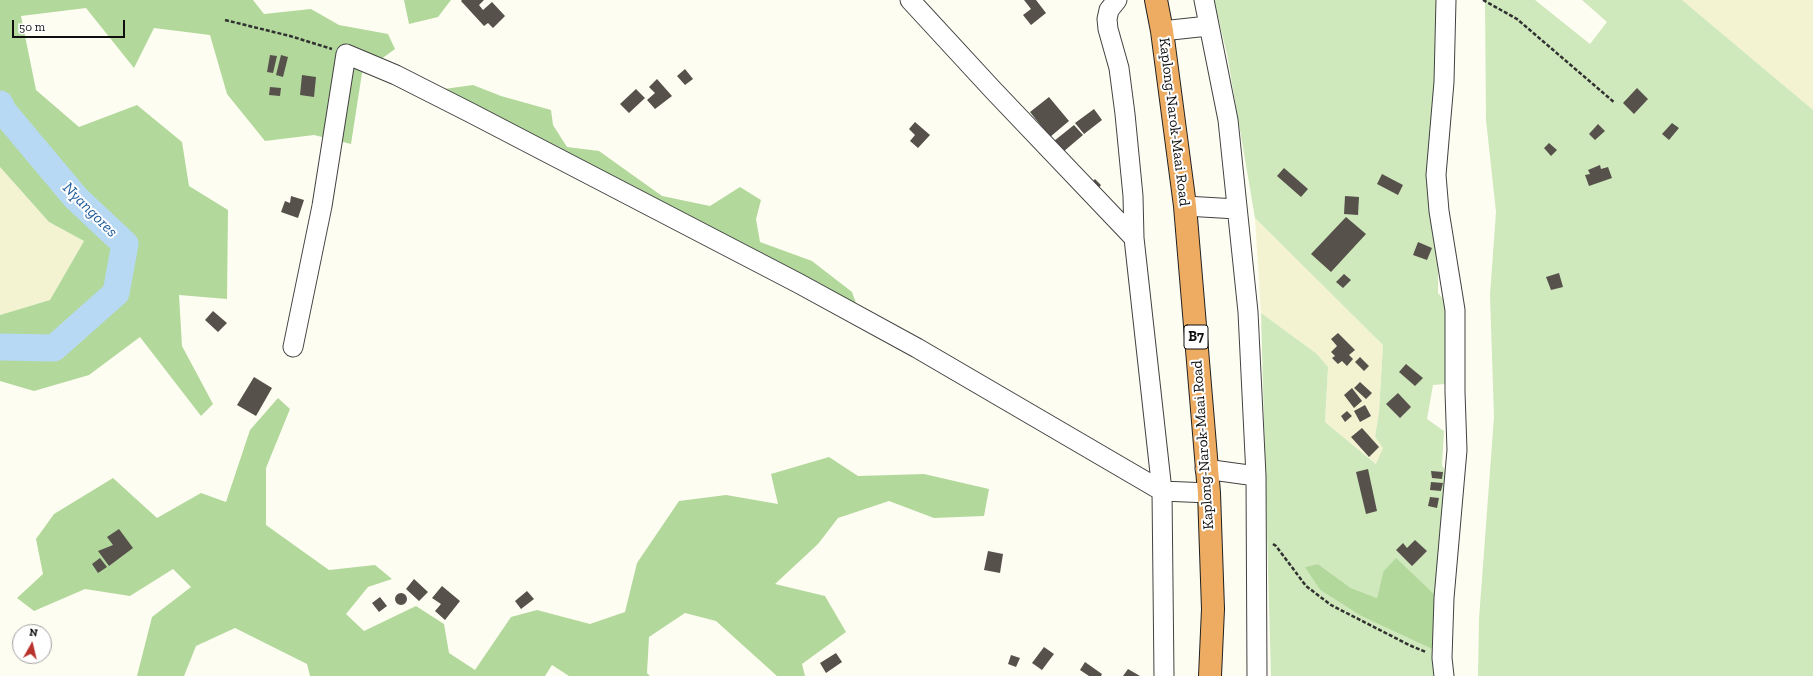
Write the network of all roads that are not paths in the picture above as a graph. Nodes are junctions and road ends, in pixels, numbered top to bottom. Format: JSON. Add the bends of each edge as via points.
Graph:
{"nodes":[{"id":1,"x":910,"y":0,"type":"edge"},
{"id":2,"x":1117,"y":0,"type":"edge"},
{"id":3,"x":1156,"y":0,"type":"edge"},
{"id":4,"x":1204,"y":0,"type":"edge"},
{"id":5,"x":1446,"y":0,"type":"edge"},
{"id":6,"x":1208,"y":26,"type":"junction"},
{"id":7,"x":1162,"y":31,"type":"junction"},
{"id":8,"x":1186,"y":206,"type":"junction"},
{"id":9,"x":1237,"y":209,"type":"junction"},
{"id":10,"x":1134,"y":238,"type":"junction"},
{"id":11,"x":293,"y":347,"type":"dead end"},
{"id":12,"x":1206,"y":469,"type":"junction"},
{"id":13,"x":1256,"y":476,"type":"junction"},
{"id":14,"x":1162,"y":491,"type":"junction"},
{"id":15,"x":1208,"y":493,"type":"junction"},
{"id":16,"x":1443,"y":667,"type":"edge"},
{"id":17,"x":1164,"y":676,"type":"edge"},
{"id":18,"x":1210,"y":676,"type":"edge"},
{"id":19,"x":1257,"y":676,"type":"edge"}],
"edges":[{"from":1,"to":10,"type":"street"},
{"from":2,"to":10,"type":"street","via":[[1109,10],[1107,19],[1119,68],[1125,114],[1133,196]]},
{"from":3,"to":7,"type":"highway","name":"Kaplong-Narok-Maai Road","number":"B7"},
{"from":4,"to":6,"type":"street"},
{"from":5,"to":16,"type":"street","via":[[1444,82],[1436,175],[1439,212],[1455,310],[1457,450],[1444,598]]},
{"from":6,"to":7,"type":"street"},
{"from":6,"to":9,"type":"street","via":[[1228,120]]},
{"from":7,"to":8,"type":"highway","name":"Kaplong-Narok-Maai Road","number":"B7"},
{"from":8,"to":9,"type":"street"},
{"from":8,"to":12,"type":"highway","name":"Kaplong-Narok-Maai Road","number":"B7"},
{"from":9,"to":13,"type":"street","via":[[1248,312]]},
{"from":10,"to":14,"type":"street"},
{"from":11,"to":14,"type":"street","via":[[322,206],[346,54],[396,75],[798,283],[917,348]]},
{"from":12,"to":13,"type":"street"},
{"from":12,"to":15,"type":"highway","name":"Kaplong-Narok-Maai Road","number":"B7"},
{"from":13,"to":19,"type":"street"},
{"from":14,"to":15,"type":"street"},
{"from":14,"to":17,"type":"street"},
{"from":15,"to":18,"type":"highway","name":"Kaplong-Narok-Maai Road","number":"B7","via":[[1213,610]]}]}
